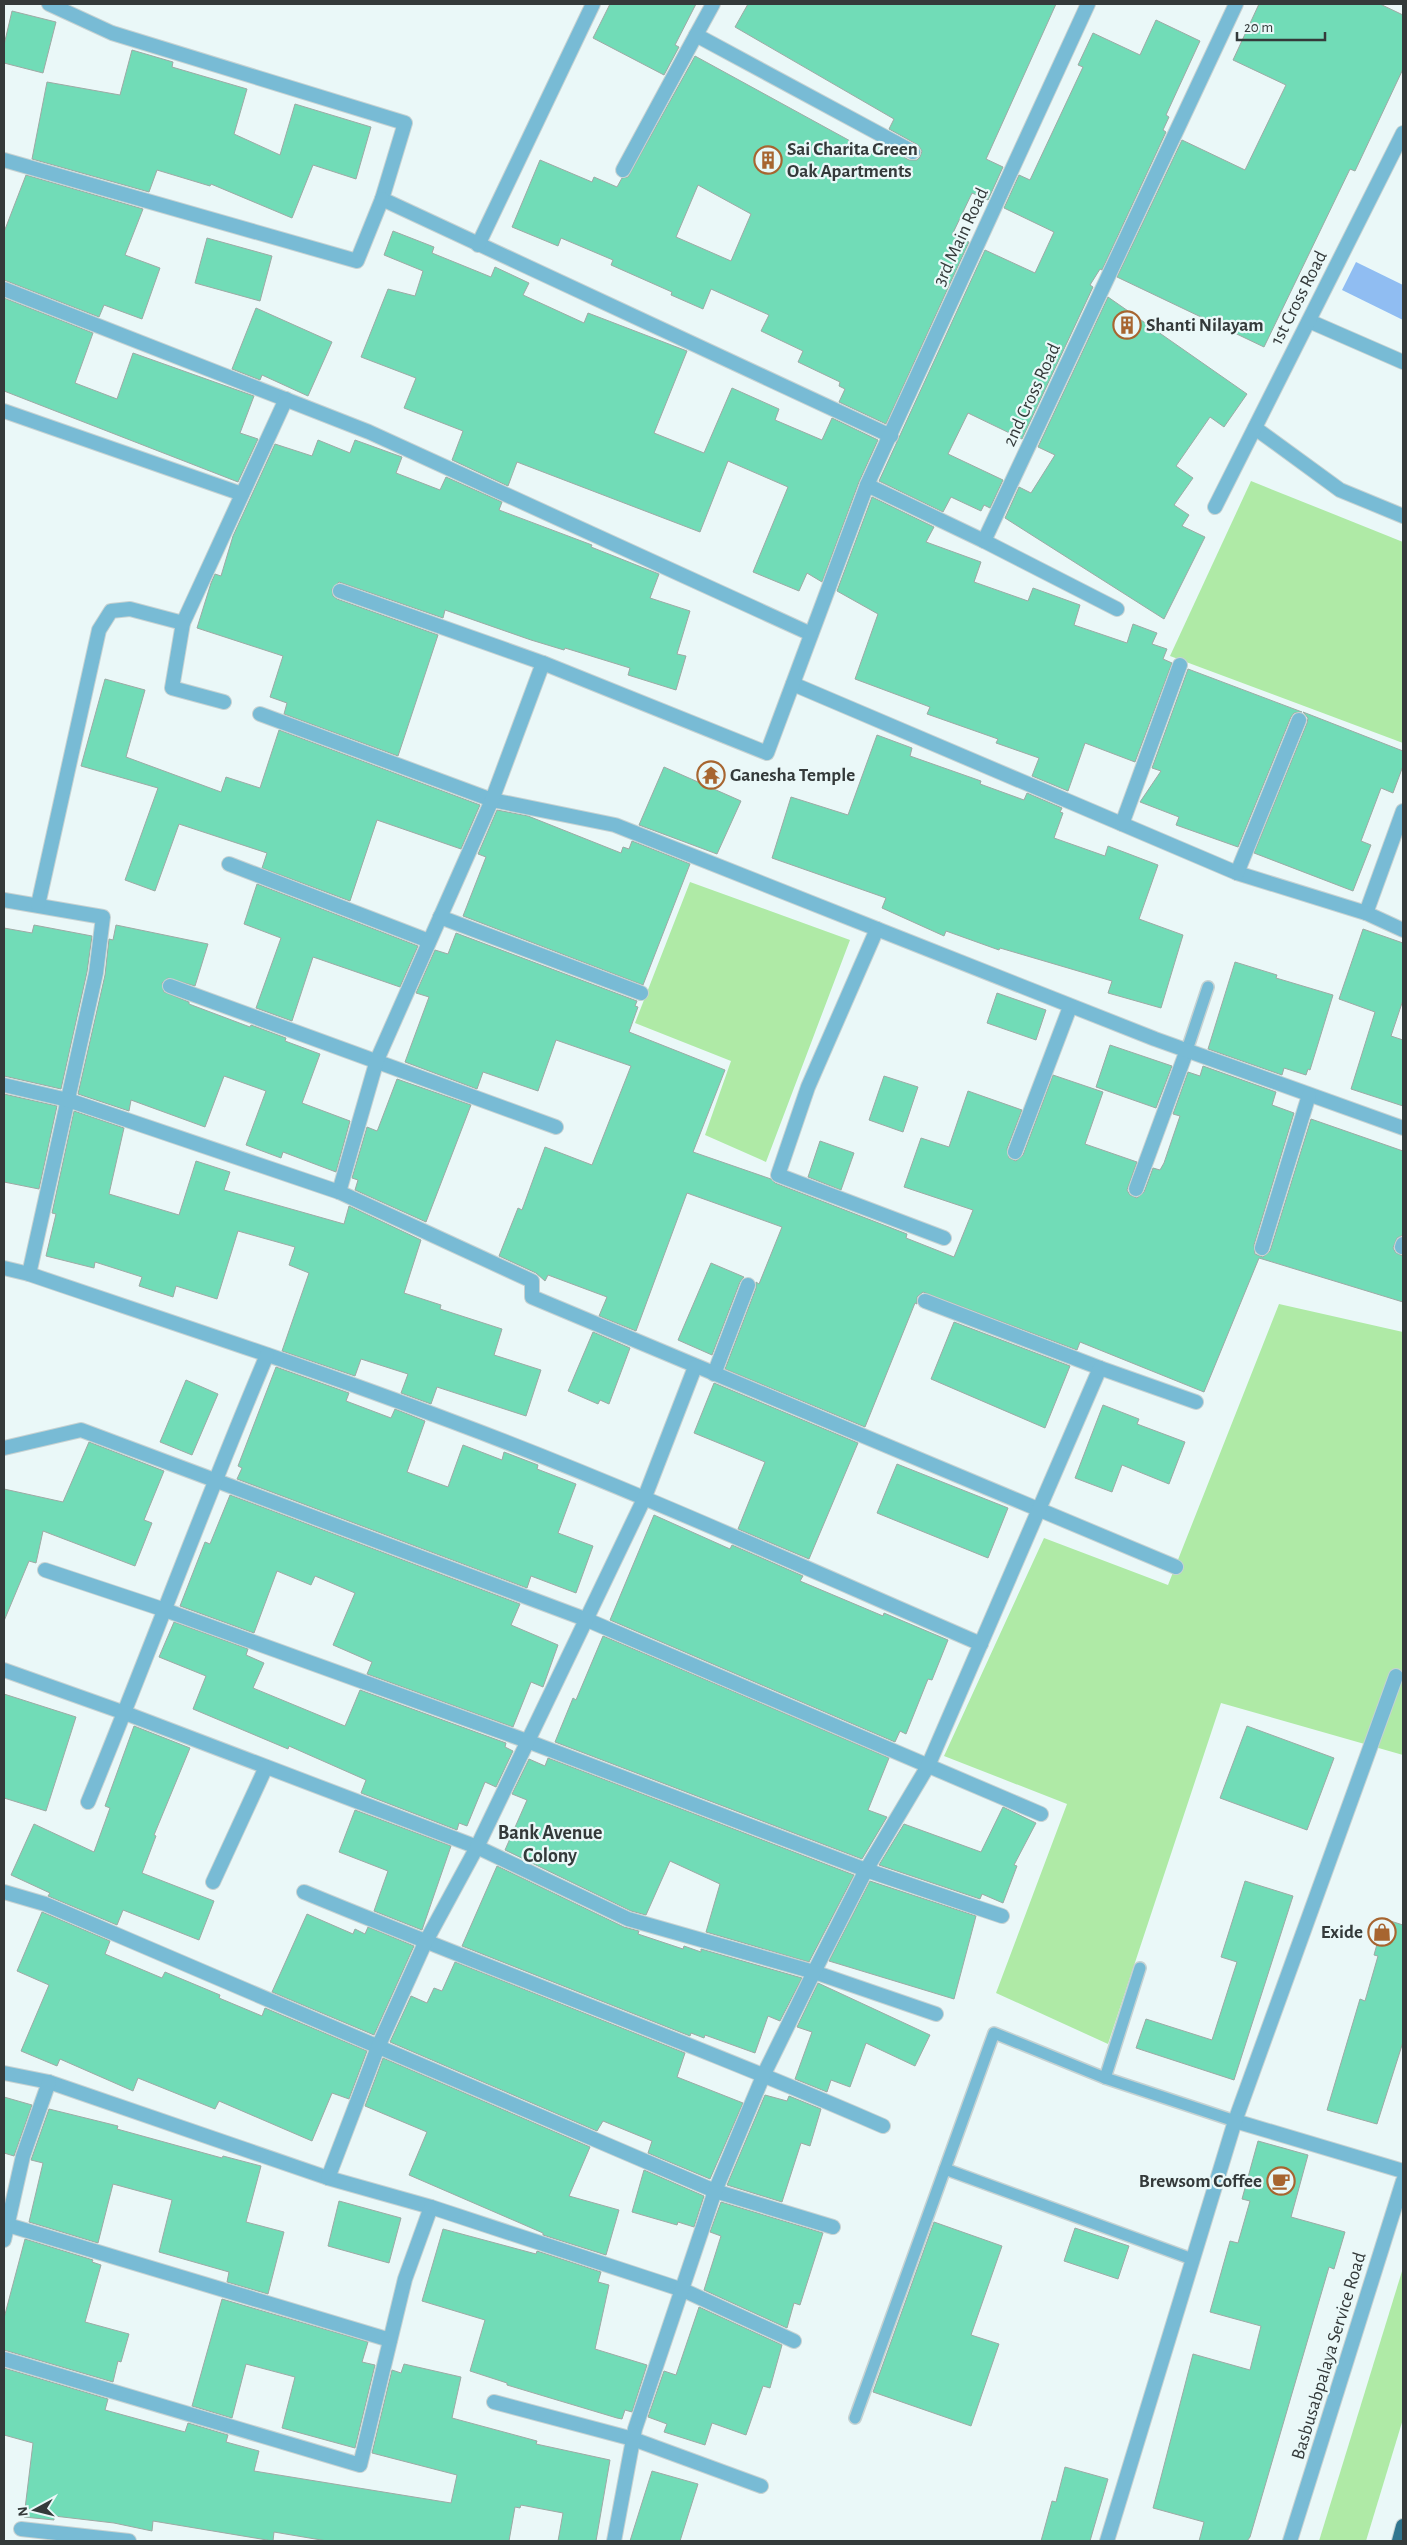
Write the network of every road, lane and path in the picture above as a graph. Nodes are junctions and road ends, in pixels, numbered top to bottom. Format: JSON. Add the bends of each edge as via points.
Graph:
{"nodes":[{"id":1,"x":49,"y":4,"type":"edge"},
{"id":2,"x":592,"y":4,"type":"edge"},
{"id":3,"x":713,"y":4,"type":"edge"},
{"id":4,"x":1088,"y":4,"type":"edge"},
{"id":5,"x":1236,"y":4,"type":"edge"},
{"id":6,"x":696,"y":35,"type":"junction"},
{"id":7,"x":1403,"y":133,"type":"edge"},
{"id":8,"x":913,"y":152,"type":"dead end"},
{"id":9,"x":4,"y":160,"type":"edge"},
{"id":10,"x":623,"y":170,"type":"dead end"},
{"id":11,"x":382,"y":199,"type":"junction"},
{"id":12,"x":478,"y":245,"type":"junction"},
{"id":13,"x":4,"y":289,"type":"edge"},
{"id":14,"x":1309,"y":321,"type":"junction"},
{"id":15,"x":1403,"y":362,"type":"edge"},
{"id":16,"x":286,"y":399,"type":"junction"},
{"id":17,"x":4,"y":411,"type":"edge"},
{"id":18,"x":1255,"y":428,"type":"junction"},
{"id":19,"x":891,"y":436,"type":"junction"},
{"id":20,"x":867,"y":485,"type":"junction"},
{"id":21,"x":242,"y":494,"type":"junction"},
{"id":22,"x":1215,"y":507,"type":"dead end"},
{"id":23,"x":1403,"y":516,"type":"edge"},
{"id":24,"x":984,"y":541,"type":"junction"},
{"id":25,"x":340,"y":591,"type":"dead end"},
{"id":26,"x":1117,"y":609,"type":"dead end"},
{"id":27,"x":183,"y":624,"type":"junction"},
{"id":28,"x":811,"y":634,"type":"junction"},
{"id":29,"x":543,"y":663,"type":"junction"},
{"id":30,"x":1180,"y":665,"type":"dead end"},
{"id":31,"x":793,"y":684,"type":"junction"},
{"id":32,"x":224,"y":702,"type":"dead end"},
{"id":33,"x":260,"y":714,"type":"dead end"},
{"id":34,"x":1299,"y":720,"type":"dead end"},
{"id":35,"x":492,"y":800,"type":"junction"},
{"id":36,"x":1403,"y":811,"type":"edge"},
{"id":37,"x":1122,"y":824,"type":"junction"},
{"id":38,"x":229,"y":864,"type":"dead end"},
{"id":39,"x":1237,"y":873,"type":"junction"},
{"id":40,"x":4,"y":900,"type":"edge"},
{"id":41,"x":38,"y":905,"type":"junction"},
{"id":42,"x":1366,"y":913,"type":"junction"},
{"id":43,"x":440,"y":916,"type":"junction"},
{"id":44,"x":876,"y":930,"type":"junction"},
{"id":45,"x":1403,"y":930,"type":"edge"},
{"id":46,"x":429,"y":941,"type":"junction"},
{"id":47,"x":170,"y":986,"type":"dead end"},
{"id":48,"x":1208,"y":987,"type":"dead end"},
{"id":49,"x":641,"y":993,"type":"dead end"},
{"id":50,"x":1070,"y":1007,"type":"junction"},
{"id":51,"x":1187,"y":1050,"type":"junction"},
{"id":52,"x":377,"y":1060,"type":"junction"},
{"id":53,"x":4,"y":1085,"type":"edge"},
{"id":54,"x":1309,"y":1095,"type":"junction"},
{"id":55,"x":68,"y":1100,"type":"junction"},
{"id":56,"x":556,"y":1127,"type":"dead end"},
{"id":57,"x":1403,"y":1128,"type":"edge"},
{"id":58,"x":1015,"y":1152,"type":"dead end"},
{"id":59,"x":1136,"y":1189,"type":"dead end"},
{"id":60,"x":339,"y":1192,"type":"junction"},
{"id":61,"x":944,"y":1238,"type":"dead end"},
{"id":62,"x":1262,"y":1248,"type":"dead end"},
{"id":63,"x":4,"y":1268,"type":"edge"},
{"id":64,"x":29,"y":1274,"type":"junction"},
{"id":65,"x":748,"y":1285,"type":"dead end"},
{"id":66,"x":925,"y":1301,"type":"dead end"},
{"id":67,"x":267,"y":1355,"type":"junction"},
{"id":68,"x":695,"y":1367,"type":"junction"},
{"id":69,"x":1100,"y":1368,"type":"junction"},
{"id":70,"x":714,"y":1374,"type":"junction"},
{"id":71,"x":1196,"y":1402,"type":"dead end"},
{"id":72,"x":4,"y":1448,"type":"edge"},
{"id":73,"x":214,"y":1479,"type":"junction"},
{"id":74,"x":644,"y":1499,"type":"junction"},
{"id":75,"x":1040,"y":1509,"type":"junction"},
{"id":76,"x":1176,"y":1567,"type":"dead end"},
{"id":77,"x":45,"y":1570,"type":"dead end"},
{"id":78,"x":165,"y":1610,"type":"junction"},
{"id":79,"x":585,"y":1619,"type":"junction"},
{"id":80,"x":981,"y":1644,"type":"junction"},
{"id":81,"x":4,"y":1670,"type":"edge"},
{"id":82,"x":1396,"y":1676,"type":"dead end"},
{"id":83,"x":125,"y":1713,"type":"junction"},
{"id":84,"x":527,"y":1741,"type":"junction"},
{"id":85,"x":266,"y":1766,"type":"junction"},
{"id":86,"x":928,"y":1766,"type":"junction"},
{"id":87,"x":88,"y":1802,"type":"dead end"},
{"id":88,"x":1041,"y":1814,"type":"dead end"},
{"id":89,"x":477,"y":1847,"type":"junction"},
{"id":90,"x":866,"y":1870,"type":"junction"},
{"id":91,"x":213,"y":1882,"type":"dead end"},
{"id":92,"x":4,"y":1892,"type":"edge"},
{"id":93,"x":304,"y":1892,"type":"dead end"},
{"id":94,"x":1002,"y":1916,"type":"dead end"},
{"id":95,"x":425,"y":1943,"type":"junction"},
{"id":96,"x":1140,"y":1968,"type":"dead end"},
{"id":97,"x":814,"y":1972,"type":"junction"},
{"id":98,"x":936,"y":2014,"type":"dead end"},
{"id":99,"x":378,"y":2047,"type":"junction"},
{"id":100,"x":4,"y":2073,"type":"edge"},
{"id":101,"x":764,"y":2074,"type":"junction"},
{"id":102,"x":1106,"y":2078,"type":"junction"},
{"id":103,"x":49,"y":2082,"type":"junction"},
{"id":104,"x":1235,"y":2122,"type":"junction"},
{"id":105,"x":883,"y":2126,"type":"dead end"},
{"id":106,"x":945,"y":2168,"type":"junction"},
{"id":107,"x":1403,"y":2171,"type":"edge"},
{"id":108,"x":328,"y":2178,"type":"junction"},
{"id":109,"x":1403,"y":2181,"type":"edge"},
{"id":110,"x":715,"y":2192,"type":"junction"},
{"id":111,"x":431,"y":2207,"type":"junction"},
{"id":112,"x":8,"y":2225,"type":"junction"},
{"id":113,"x":833,"y":2227,"type":"dead end"},
{"id":114,"x":4,"y":2240,"type":"edge"},
{"id":115,"x":1192,"y":2259,"type":"junction"},
{"id":116,"x":683,"y":2290,"type":"junction"},
{"id":117,"x":390,"y":2340,"type":"junction"},
{"id":118,"x":794,"y":2341,"type":"dead end"},
{"id":119,"x":4,"y":2359,"type":"edge"},
{"id":120,"x":494,"y":2402,"type":"dead end"},
{"id":121,"x":855,"y":2418,"type":"dead end"},
{"id":122,"x":633,"y":2440,"type":"junction"},
{"id":123,"x":761,"y":2486,"type":"dead end"},
{"id":124,"x":1403,"y":2526,"type":"edge"},
{"id":125,"x":21,"y":2529,"type":"dead end"},
{"id":126,"x":129,"y":2541,"type":"edge"},
{"id":127,"x":614,"y":2541,"type":"edge"},
{"id":128,"x":1107,"y":2541,"type":"edge"},
{"id":129,"x":1290,"y":2541,"type":"edge"},
{"id":130,"x":1399,"y":2541,"type":"edge"}],
"edges":[{"from":1,"to":11,"type":"street","via":[[112,33],[405,123]]},
{"from":2,"to":12,"type":"street"},
{"from":3,"to":6,"type":"street"},
{"from":4,"to":19,"type":"street","name":"3rd Main Road"},
{"from":5,"to":24,"type":"street","name":"2nd Cross Road"},
{"from":6,"to":8,"type":"street"},
{"from":6,"to":10,"type":"street"},
{"from":7,"to":14,"type":"street","name":"1st Cross Road"},
{"from":9,"to":11,"type":"street","via":[[357,261]]},
{"from":11,"to":12,"type":"street"},
{"from":12,"to":19,"type":"street"},
{"from":13,"to":16,"type":"street"},
{"from":14,"to":15,"type":"street"},
{"from":14,"to":18,"type":"street","name":"1st Cross Road"},
{"from":16,"to":21,"type":"street"},
{"from":16,"to":28,"type":"street","via":[[369,432]]},
{"from":17,"to":21,"type":"street"},
{"from":18,"to":22,"type":"street","name":"1st Cross Road"},
{"from":18,"to":23,"type":"street","via":[[1340,490]]},
{"from":19,"to":20,"type":"street","name":"3rd Main Road"},
{"from":20,"to":24,"type":"street"},
{"from":20,"to":28,"type":"street"},
{"from":21,"to":27,"type":"street"},
{"from":24,"to":26,"type":"street"},
{"from":25,"to":29,"type":"street"},
{"from":27,"to":32,"type":"street","via":[[172,688]]},
{"from":27,"to":41,"type":"street","via":[[130,609],[110,611],[99,630]]},
{"from":28,"to":31,"type":"street"},
{"from":29,"to":31,"type":"street","via":[[767,753]]},
{"from":29,"to":35,"type":"street"},
{"from":30,"to":37,"type":"street"},
{"from":31,"to":37,"type":"street"},
{"from":33,"to":35,"type":"street"},
{"from":34,"to":39,"type":"street"},
{"from":35,"to":43,"type":"street"},
{"from":35,"to":44,"type":"street","via":[[615,825]]},
{"from":36,"to":42,"type":"street"},
{"from":37,"to":39,"type":"street"},
{"from":38,"to":46,"type":"street"},
{"from":39,"to":42,"type":"street"},
{"from":40,"to":41,"type":"street"},
{"from":41,"to":55,"type":"street","via":[[103,917],[96,973]]},
{"from":42,"to":45,"type":"street"},
{"from":43,"to":46,"type":"street"},
{"from":43,"to":49,"type":"street"},
{"from":44,"to":50,"type":"street"},
{"from":44,"to":61,"type":"street","via":[[808,1087],[778,1175]]},
{"from":46,"to":52,"type":"street"},
{"from":47,"to":52,"type":"street"},
{"from":48,"to":51,"type":"lane"},
{"from":50,"to":51,"type":"street"},
{"from":50,"to":58,"type":"street"},
{"from":51,"to":54,"type":"street"},
{"from":51,"to":59,"type":"street"},
{"from":52,"to":56,"type":"street"},
{"from":52,"to":60,"type":"street"},
{"from":53,"to":55,"type":"street"},
{"from":54,"to":57,"type":"street"},
{"from":54,"to":62,"type":"street"},
{"from":55,"to":60,"type":"street"},
{"from":55,"to":64,"type":"street"},
{"from":60,"to":68,"type":"street","via":[[532,1281],[532,1297]]},
{"from":63,"to":64,"type":"street"},
{"from":64,"to":67,"type":"street"},
{"from":65,"to":70,"type":"street"},
{"from":66,"to":69,"type":"street"},
{"from":67,"to":73,"type":"street"},
{"from":67,"to":74,"type":"street","via":[[452,1421]]},
{"from":68,"to":70,"type":"street"},
{"from":68,"to":74,"type":"street"},
{"from":69,"to":71,"type":"street"},
{"from":69,"to":75,"type":"street"},
{"from":70,"to":75,"type":"street"},
{"from":72,"to":73,"type":"street","via":[[81,1430]]},
{"from":73,"to":78,"type":"street"},
{"from":73,"to":79,"type":"street"},
{"from":74,"to":79,"type":"street"},
{"from":74,"to":80,"type":"street"},
{"from":75,"to":76,"type":"street"},
{"from":75,"to":80,"type":"street"},
{"from":77,"to":78,"type":"street"},
{"from":78,"to":83,"type":"street"},
{"from":78,"to":84,"type":"street"},
{"from":79,"to":84,"type":"street"},
{"from":79,"to":86,"type":"street"},
{"from":80,"to":86,"type":"street"},
{"from":81,"to":83,"type":"street"},
{"from":82,"to":104,"type":"street"},
{"from":83,"to":85,"type":"street"},
{"from":83,"to":87,"type":"street"},
{"from":84,"to":89,"type":"street"},
{"from":84,"to":90,"type":"street"},
{"from":85,"to":89,"type":"street"},
{"from":85,"to":91,"type":"street"},
{"from":86,"to":88,"type":"street"},
{"from":86,"to":90,"type":"street"},
{"from":89,"to":95,"type":"street"},
{"from":89,"to":97,"type":"street","via":[[628,1919]]},
{"from":90,"to":94,"type":"street"},
{"from":90,"to":97,"type":"street"},
{"from":92,"to":99,"type":"street","via":[[45,1904]]},
{"from":93,"to":95,"type":"street"},
{"from":95,"to":99,"type":"street"},
{"from":95,"to":101,"type":"street"},
{"from":96,"to":102,"type":"lane"},
{"from":97,"to":98,"type":"street"},
{"from":97,"to":101,"type":"street"},
{"from":99,"to":108,"type":"street"},
{"from":99,"to":110,"type":"street"},
{"from":100,"to":103,"type":"street"},
{"from":101,"to":105,"type":"street"},
{"from":101,"to":110,"type":"street"},
{"from":102,"to":104,"type":"lane"},
{"from":102,"to":106,"type":"lane","via":[[994,2033]]},
{"from":103,"to":108,"type":"street"},
{"from":103,"to":112,"type":"street","via":[[23,2156]]},
{"from":104,"to":107,"type":"street"},
{"from":104,"to":115,"type":"street"},
{"from":106,"to":115,"type":"lane"},
{"from":106,"to":121,"type":"lane"},
{"from":108,"to":111,"type":"street"},
{"from":109,"to":129,"type":"street","name":"Basbusabpalaya Service Road"},
{"from":110,"to":113,"type":"street"},
{"from":110,"to":116,"type":"street"},
{"from":111,"to":116,"type":"street"},
{"from":111,"to":117,"type":"street","via":[[405,2279]]},
{"from":112,"to":114,"type":"street"},
{"from":112,"to":117,"type":"street"},
{"from":115,"to":128,"type":"street"},
{"from":116,"to":118,"type":"street"},
{"from":116,"to":122,"type":"street"},
{"from":117,"to":119,"type":"street","via":[[360,2465]]},
{"from":120,"to":122,"type":"street"},
{"from":122,"to":123,"type":"street"},
{"from":122,"to":127,"type":"street"},
{"from":124,"to":130,"type":"highway"},
{"from":125,"to":126,"type":"street"}]}
